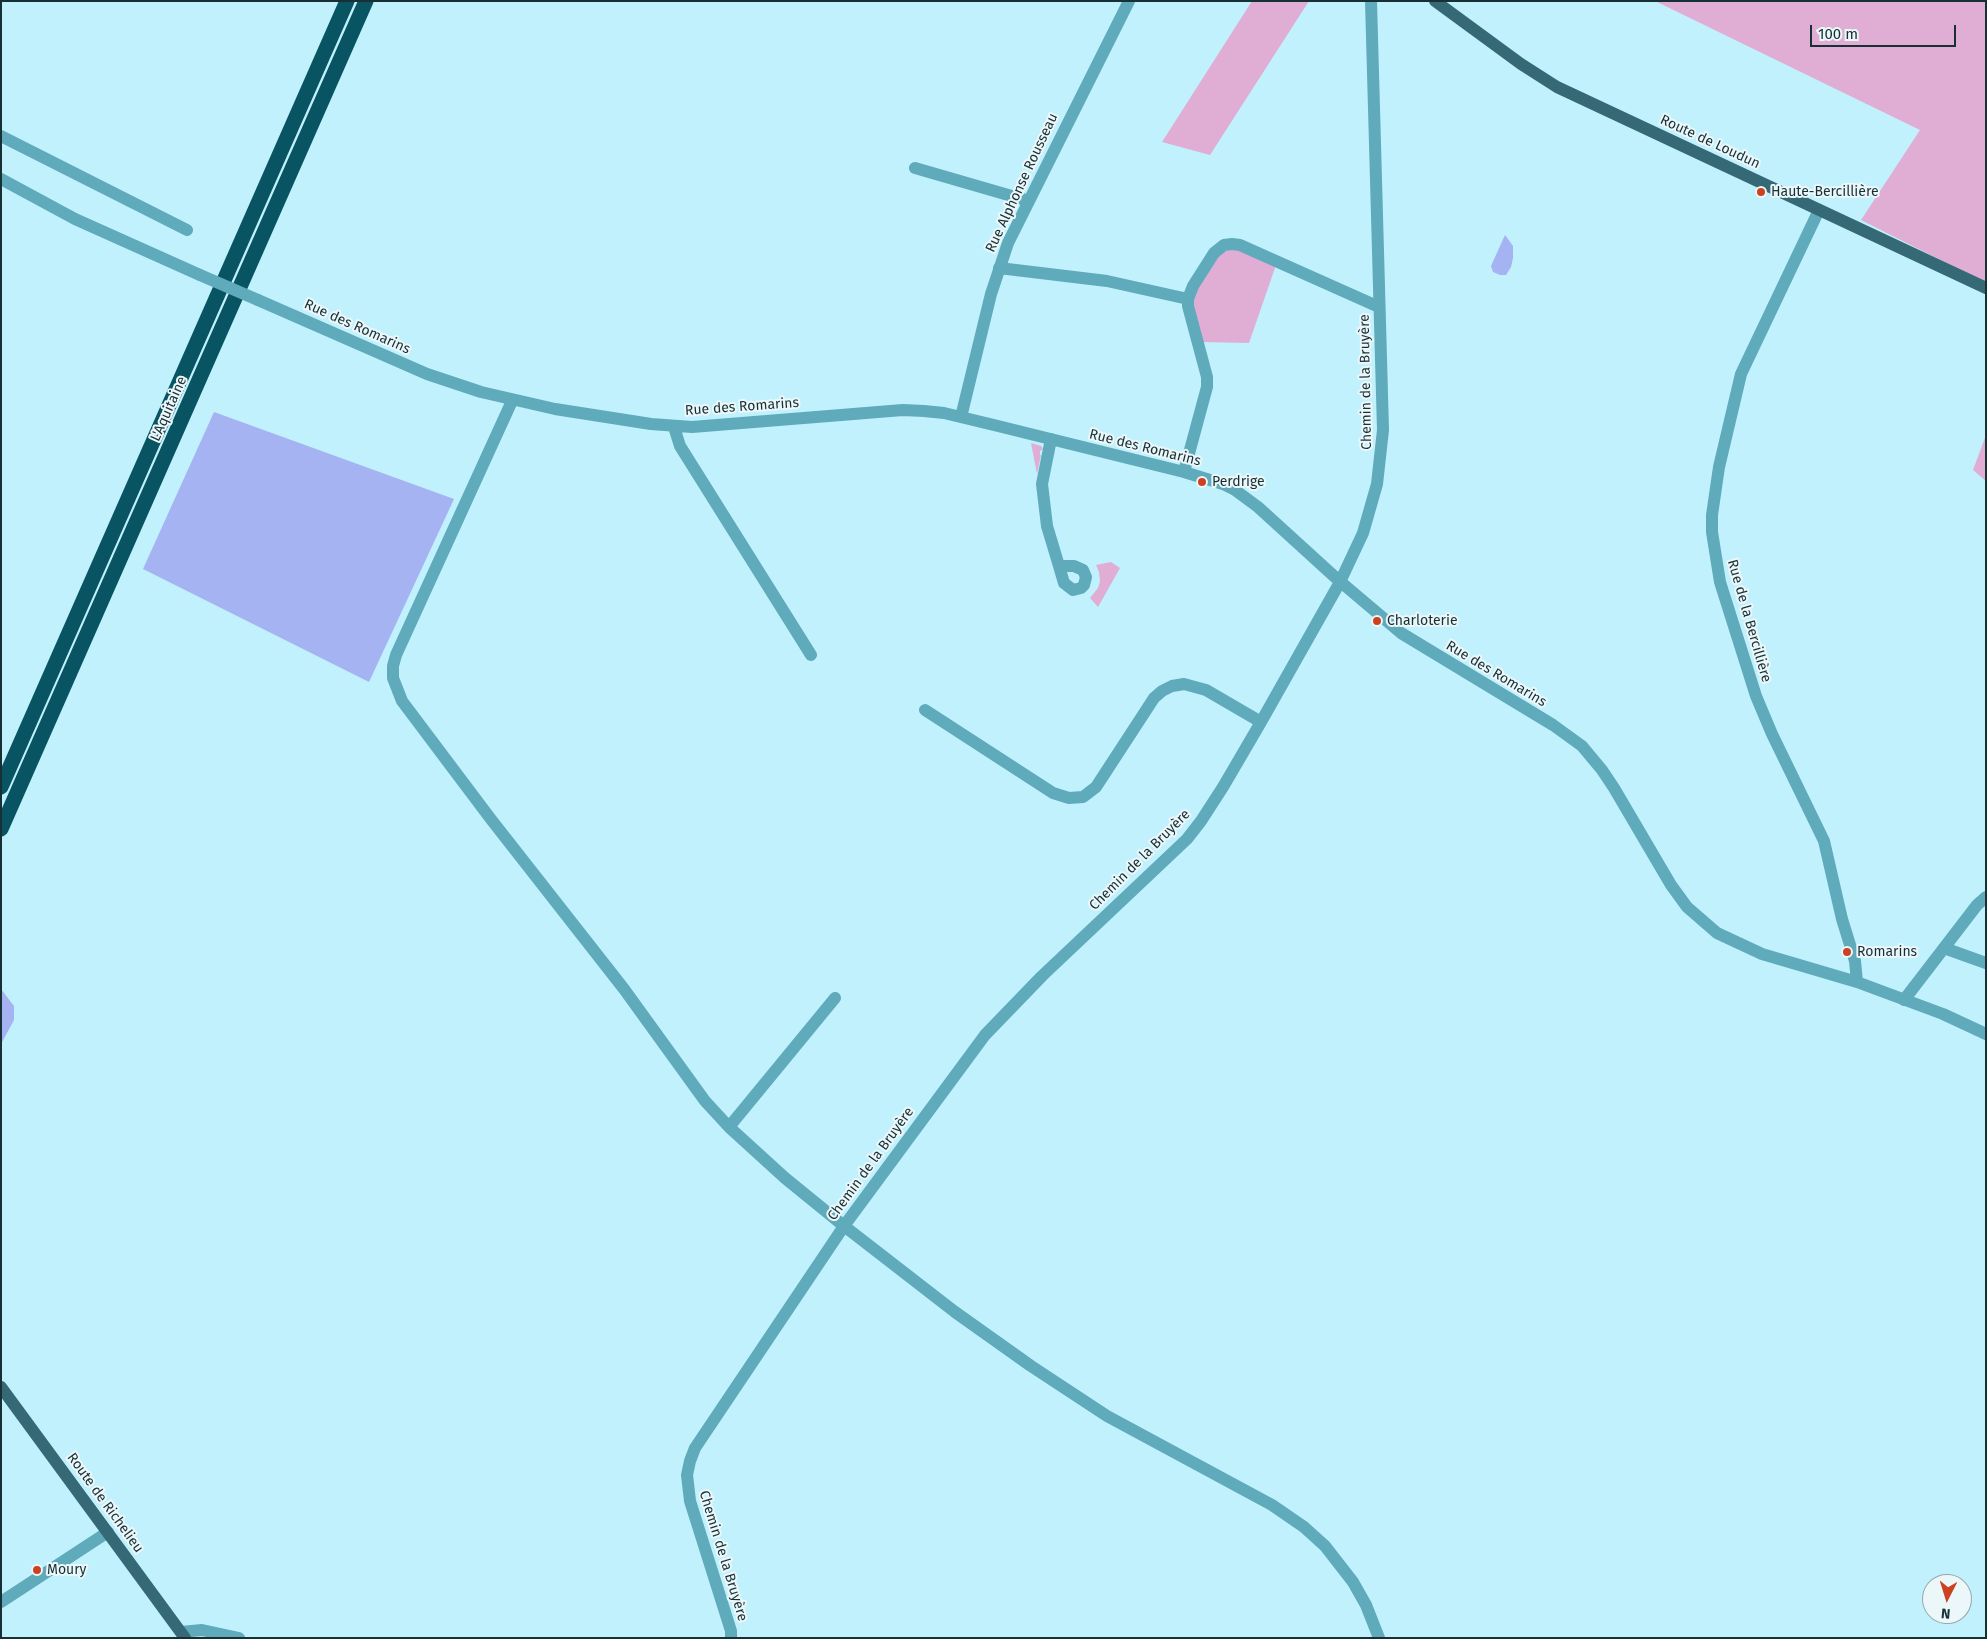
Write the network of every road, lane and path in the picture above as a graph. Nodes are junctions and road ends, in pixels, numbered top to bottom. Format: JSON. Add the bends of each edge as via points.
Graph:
{"nodes":[{"id":1,"x":347,"y":1,"type":"edge"},
{"id":2,"x":366,"y":1,"type":"edge"},
{"id":3,"x":1129,"y":1,"type":"edge"},
{"id":4,"x":1371,"y":1,"type":"edge"},
{"id":5,"x":1435,"y":1,"type":"edge"},
{"id":6,"x":1,"y":136,"type":"edge"},
{"id":7,"x":916,"y":168,"type":"dead end"},
{"id":8,"x":1,"y":179,"type":"edge"},
{"id":9,"x":1029,"y":202,"type":"junction"},
{"id":10,"x":1819,"y":210,"type":"junction"},
{"id":11,"x":187,"y":230,"type":"dead end"},
{"id":12,"x":999,"y":268,"type":"junction"},
{"id":13,"x":1986,"y":288,"type":"edge"},
{"id":14,"x":1188,"y":299,"type":"junction"},
{"id":15,"x":1379,"y":307,"type":"junction"},
{"id":16,"x":512,"y":401,"type":"junction"},
{"id":17,"x":961,"y":417,"type":"junction"},
{"id":18,"x":674,"y":427,"type":"junction"},
{"id":19,"x":1051,"y":439,"type":"junction"},
{"id":20,"x":1184,"y":472,"type":"junction"},
{"id":21,"x":1059,"y":566,"type":"dead end"},
{"id":22,"x":1340,"y":582,"type":"junction"},
{"id":23,"x":811,"y":655,"type":"dead end"},
{"id":24,"x":925,"y":710,"type":"dead end"},
{"id":25,"x":1261,"y":722,"type":"junction"},
{"id":26,"x":1,"y":787,"type":"edge"},
{"id":27,"x":1,"y":829,"type":"edge"},
{"id":28,"x":1986,"y":897,"type":"edge"},
{"id":29,"x":1944,"y":948,"type":"junction"},
{"id":30,"x":1986,"y":964,"type":"edge"},
{"id":31,"x":1857,"y":982,"type":"junction"},
{"id":32,"x":835,"y":998,"type":"dead end"},
{"id":33,"x":1904,"y":1000,"type":"junction"},
{"id":34,"x":1986,"y":1034,"type":"edge"},
{"id":35,"x":728,"y":1127,"type":"junction"},
{"id":36,"x":844,"y":1226,"type":"junction"},
{"id":37,"x":1,"y":1387,"type":"edge"},
{"id":38,"x":108,"y":1532,"type":"junction"},
{"id":39,"x":1,"y":1602,"type":"edge"},
{"id":40,"x":183,"y":1635,"type":"edge"},
{"id":41,"x":239,"y":1638,"type":"edge"},
{"id":42,"x":731,"y":1638,"type":"edge"},
{"id":43,"x":1378,"y":1638,"type":"edge"}],
"edges":[{"from":1,"to":26,"type":"highway","name":"L'Aquitaine"},
{"from":2,"to":27,"type":"highway","name":"L'Aquitaine"},
{"from":3,"to":9,"type":"street","name":"Rue Alphonse Rousseau"},
{"from":4,"to":15,"type":"street","name":"Chemin de la Bruyère"},
{"from":5,"to":10,"type":"main road","name":"Route de Loudun","via":[[1557,87]]},
{"from":6,"to":11,"type":"street"},
{"from":7,"to":9,"type":"street"},
{"from":8,"to":16,"type":"street","name":"Rue des Romarins","bridge":true,"via":[[74,219],[427,374]]},
{"from":9,"to":12,"type":"street","name":"Rue Alphonse Rousseau"},
{"from":10,"to":13,"type":"main road","name":"Route de Loudun"},
{"from":10,"to":31,"type":"street","name":"Rue de la Bercillière","via":[[1741,374],[1719,467],[1712,532],[1720,582],[1756,696],[1824,841]]},
{"from":12,"to":14,"type":"street","via":[[1107,281]]},
{"from":12,"to":17,"type":"street","name":"Rue Alphonse Rousseau"},
{"from":14,"to":15,"type":"street","via":[[1214,253],[1232,244]]},
{"from":14,"to":20,"type":"street","via":[[1207,388]]},
{"from":15,"to":22,"type":"street","name":"Chemin de la Bruyère","via":[[1382,455],[1371,510]]},
{"from":16,"to":18,"type":"street","name":"Rue des Romarins"},
{"from":16,"to":35,"type":"street","via":[[396,655],[393,666],[396,690],[490,818]]},
{"from":17,"to":18,"type":"street","name":"Rue des Romarins","via":[[903,410]]},
{"from":17,"to":19,"type":"street","name":"Rue des Romarins"},
{"from":18,"to":23,"type":"street","via":[[680,446]]},
{"from":19,"to":20,"type":"street","name":"Rue des Romarins"},
{"from":19,"to":21,"type":"street","via":[[1043,474],[1042,499]]},
{"from":20,"to":22,"type":"street","name":"Rue des Romarins","via":[[1223,484],[1246,497]]},
{"from":22,"to":25,"type":"street","name":"Chemin de la Bruyère"},
{"from":22,"to":31,"type":"street","name":"Rue des Romarins","via":[[1412,641],[1553,725],[1582,746],[1614,788],[1671,885],[1688,907],[1717,933],[1762,954]]},
{"from":24,"to":25,"type":"street","via":[[1053,793],[1069,798],[1084,796],[1096,787],[1154,698],[1172,686],[1184,684],[1206,690]]},
{"from":25,"to":36,"type":"street","name":"Chemin de la Bruyère","via":[[1216,799],[1187,838],[1042,976],[986,1035]]},
{"from":28,"to":29,"type":"street"},
{"from":29,"to":30,"type":"street"},
{"from":29,"to":33,"type":"street"},
{"from":31,"to":33,"type":"street","name":"Rue des Romarins"},
{"from":32,"to":35,"type":"street"},
{"from":33,"to":34,"type":"street","name":"Rue des Romarins"},
{"from":35,"to":36,"type":"street"},
{"from":36,"to":42,"type":"street","name":"Chemin de la Bruyère","via":[[712,1422],[690,1461],[687,1475],[690,1501]]},
{"from":36,"to":43,"type":"street","via":[[955,1312],[1071,1393],[1139,1434],[1272,1505],[1304,1527],[1326,1546],[1353,1582]]},
{"from":37,"to":38,"type":"main road","name":"Route de Richelieu"},
{"from":38,"to":39,"type":"street"},
{"from":38,"to":40,"type":"main road","name":"Route de Richelieu"},
{"from":40,"to":41,"type":"street","via":[[202,1630]]}]}
